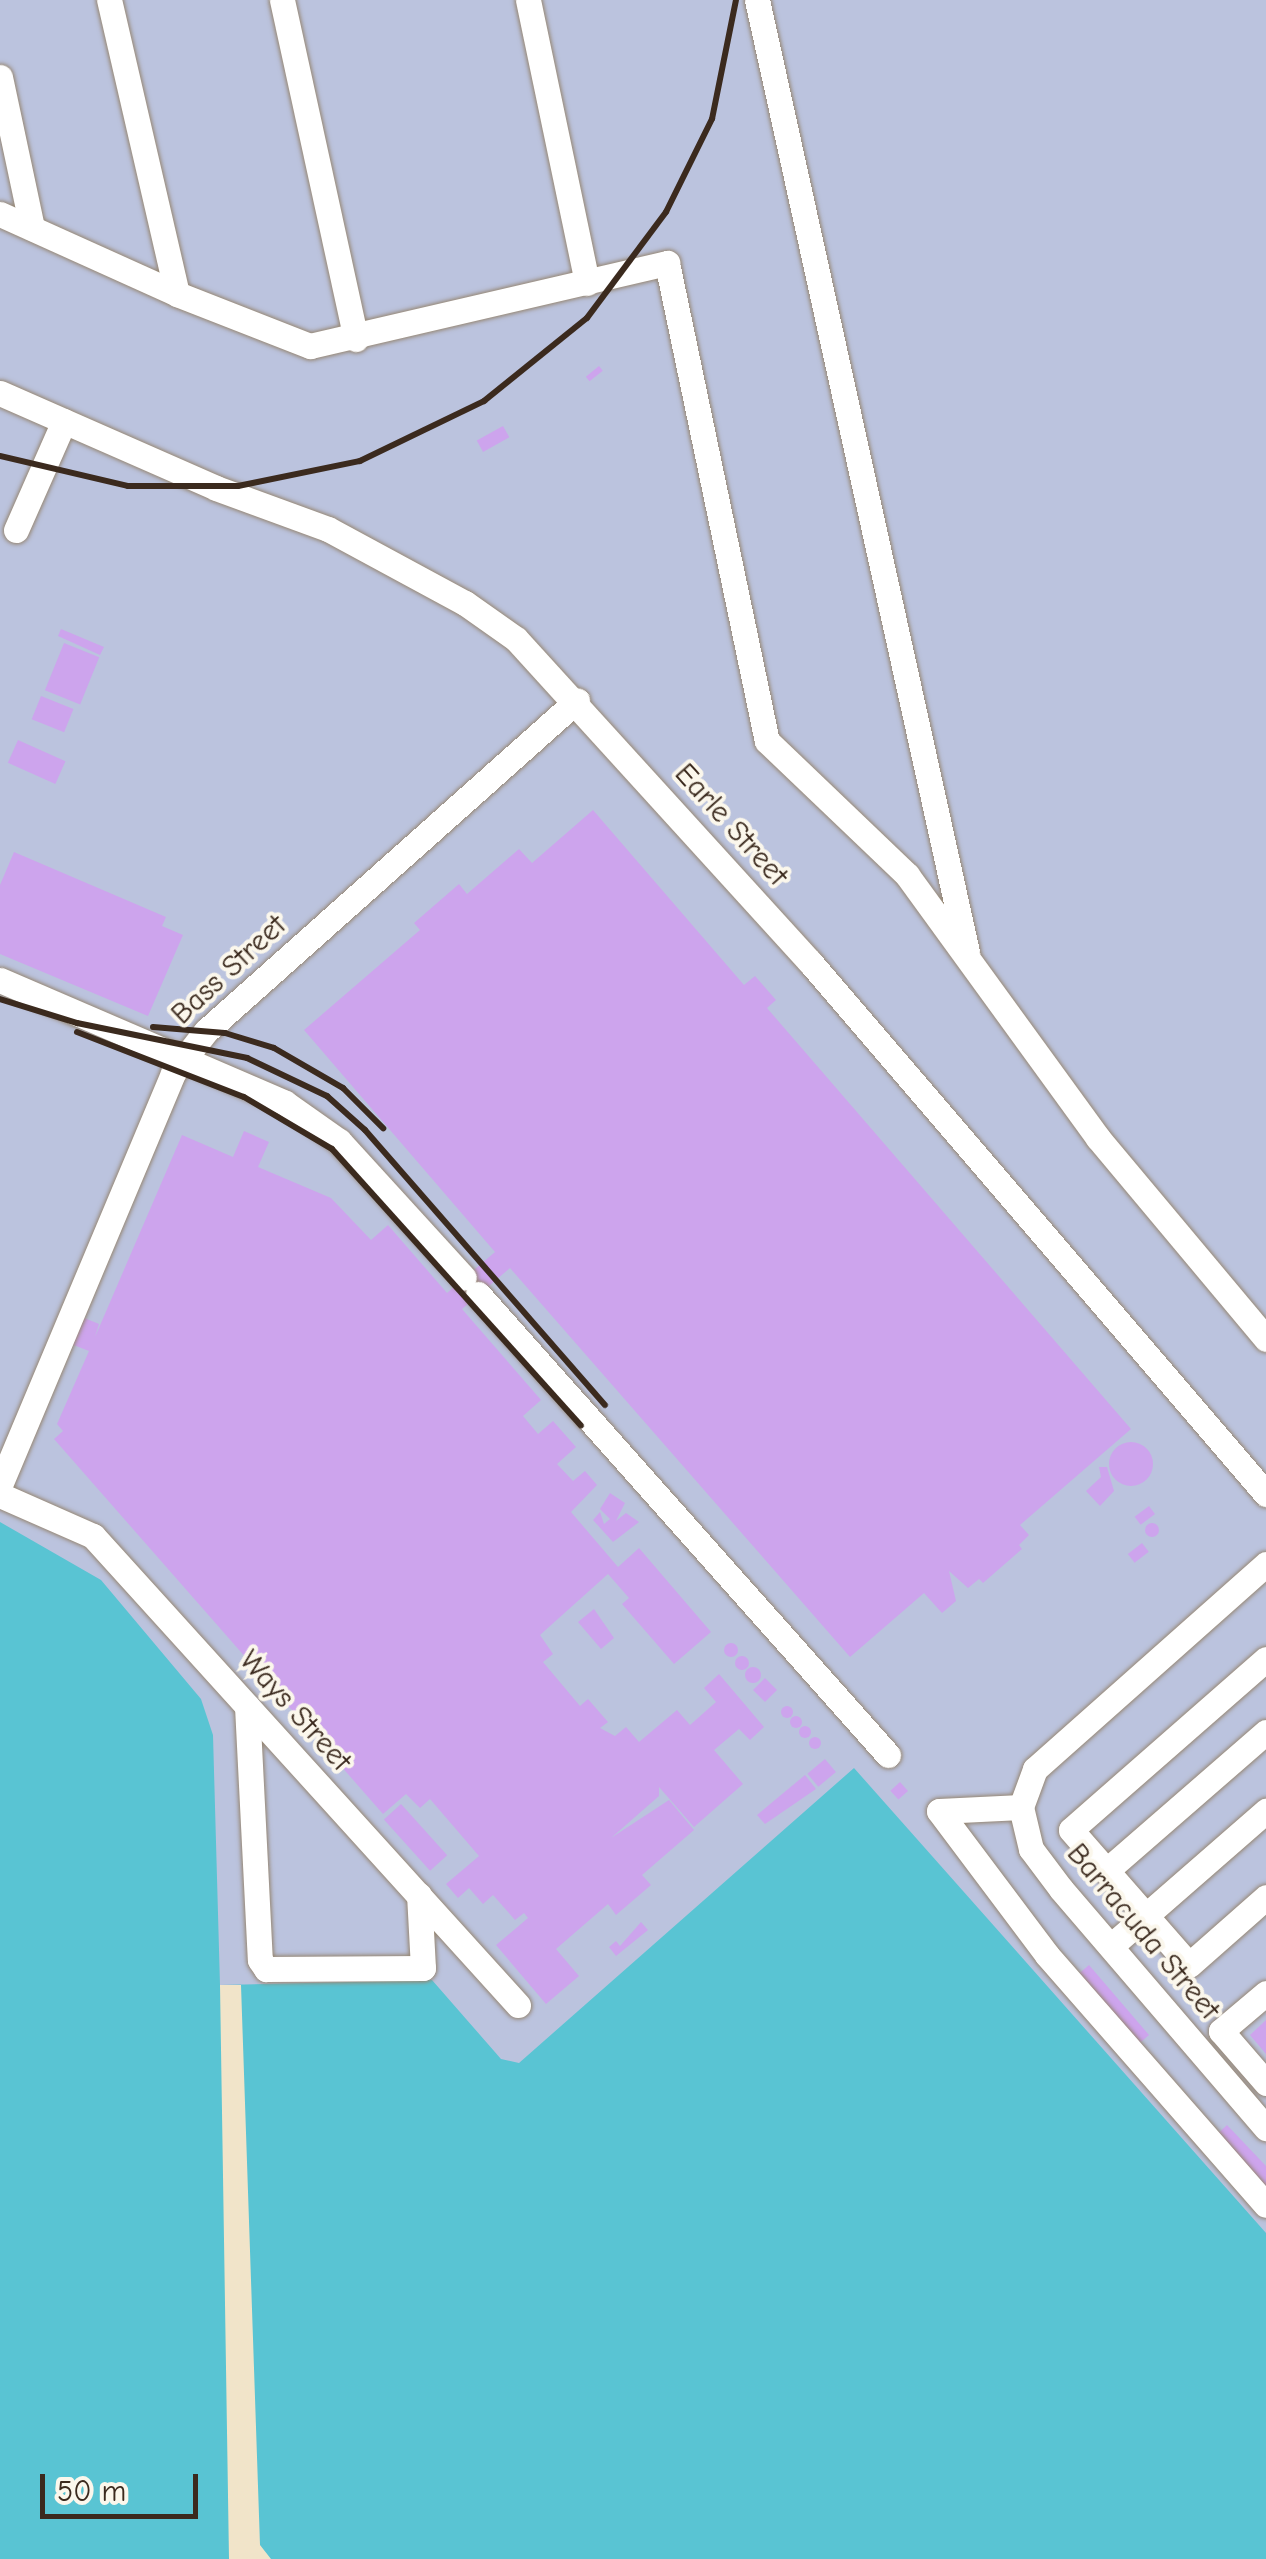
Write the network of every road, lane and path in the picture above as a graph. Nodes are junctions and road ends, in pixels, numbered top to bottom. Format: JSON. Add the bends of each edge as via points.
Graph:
{"nodes":[{"id":1,"x":110,"y":0,"type":"edge"},
{"id":2,"x":282,"y":0,"type":"edge"},
{"id":3,"x":528,"y":0,"type":"edge"},
{"id":4,"x":757,"y":0,"type":"edge"},
{"id":5,"x":0,"y":77,"type":"edge"},
{"id":6,"x":0,"y":214,"type":"edge"},
{"id":7,"x":32,"y":228,"type":"junction"},
{"id":8,"x":587,"y":283,"type":"junction"},
{"id":9,"x":177,"y":294,"type":"junction"},
{"id":10,"x":356,"y":340,"type":"junction"},
{"id":11,"x":0,"y":392,"type":"edge"},
{"id":12,"x":64,"y":421,"type":"junction"},
{"id":13,"x":16,"y":530,"type":"dead end"},
{"id":14,"x":577,"y":701,"type":"junction"},
{"id":15,"x":969,"y":961,"type":"junction"},
{"id":16,"x":0,"y":980,"type":"edge"},
{"id":17,"x":183,"y":1060,"type":"junction"},
{"id":18,"x":1266,"y":1339,"type":"edge"},
{"id":19,"x":0,"y":1485,"type":"edge"},
{"id":20,"x":0,"y":1494,"type":"edge"},
{"id":21,"x":1266,"y":1494,"type":"edge"},
{"id":22,"x":1266,"y":1564,"type":"edge"},
{"id":23,"x":1266,"y":1659,"type":"edge"},
{"id":24,"x":248,"y":1706,"type":"junction"},
{"id":25,"x":1266,"y":1732,"type":"edge"},
{"id":26,"x":888,"y":1755,"type":"dead end"},
{"id":27,"x":1022,"y":1807,"type":"junction"},
{"id":28,"x":1266,"y":1811,"type":"edge"},
{"id":29,"x":1106,"y":1871,"type":"junction"},
{"id":30,"x":418,"y":1895,"type":"junction"},
{"id":31,"x":1266,"y":1897,"type":"edge"},
{"id":32,"x":1146,"y":1916,"type":"junction"},
{"id":33,"x":1111,"y":1946,"type":"junction"},
{"id":34,"x":1266,"y":1993,"type":"edge"},
{"id":35,"x":518,"y":2005,"type":"dead end"},
{"id":36,"x":1266,"y":2083,"type":"edge"},
{"id":37,"x":1266,"y":2128,"type":"edge"},
{"id":38,"x":1266,"y":2205,"type":"edge"}],
"edges":[{"from":1,"to":9,"type":"street"},
{"from":2,"to":10,"type":"street"},
{"from":3,"to":8,"type":"street"},
{"from":4,"to":15,"type":"street"},
{"from":5,"to":7,"type":"street"},
{"from":6,"to":7,"type":"street"},
{"from":7,"to":9,"type":"street"},
{"from":8,"to":10,"type":"street"},
{"from":8,"to":15,"type":"street","via":[[667,263],[767,741],[906,875]]},
{"from":9,"to":10,"type":"street","via":[[250,328],[310,346]]},
{"from":11,"to":12,"type":"street","name":"Earle Street"},
{"from":12,"to":13,"type":"street"},
{"from":12,"to":14,"type":"street","name":"Earle Street","via":[[328,529],[434,586],[516,638]]},
{"from":14,"to":17,"type":"street","name":"Bass Street","via":[[206,1031]]},
{"from":14,"to":21,"type":"street","name":"Earle Street"},
{"from":15,"to":18,"type":"street","via":[[1098,1138]]},
{"from":16,"to":17,"type":"street"},
{"from":17,"to":19,"type":"street","name":"Bass Street"},
{"from":17,"to":26,"type":"street","via":[[285,1102],[339,1141]]},
{"from":20,"to":24,"type":"street","name":"Ways Street","via":[[93,1536]]},
{"from":22,"to":27,"type":"street","via":[[1035,1769]]},
{"from":23,"to":29,"type":"street","via":[[1071,1830]]},
{"from":24,"to":30,"type":"street","name":"Ways Street"},
{"from":24,"to":30,"type":"street","via":[[260,1960],[266,1969],[423,1968]]},
{"from":25,"to":29,"type":"street"},
{"from":27,"to":33,"type":"street","name":"Barracuda Street","via":[[1030,1849]]},
{"from":27,"to":38,"type":"street","via":[[939,1811],[1047,1955]]},
{"from":28,"to":32,"type":"street"},
{"from":29,"to":32,"type":"street"},
{"from":30,"to":35,"type":"street","name":"Ways Street"},
{"from":31,"to":32,"type":"street","via":[[1190,1965]]},
{"from":32,"to":33,"type":"street"},
{"from":33,"to":37,"type":"street","name":"Barracuda Street"},
{"from":34,"to":36,"type":"street","via":[[1221,2032]]}]}
